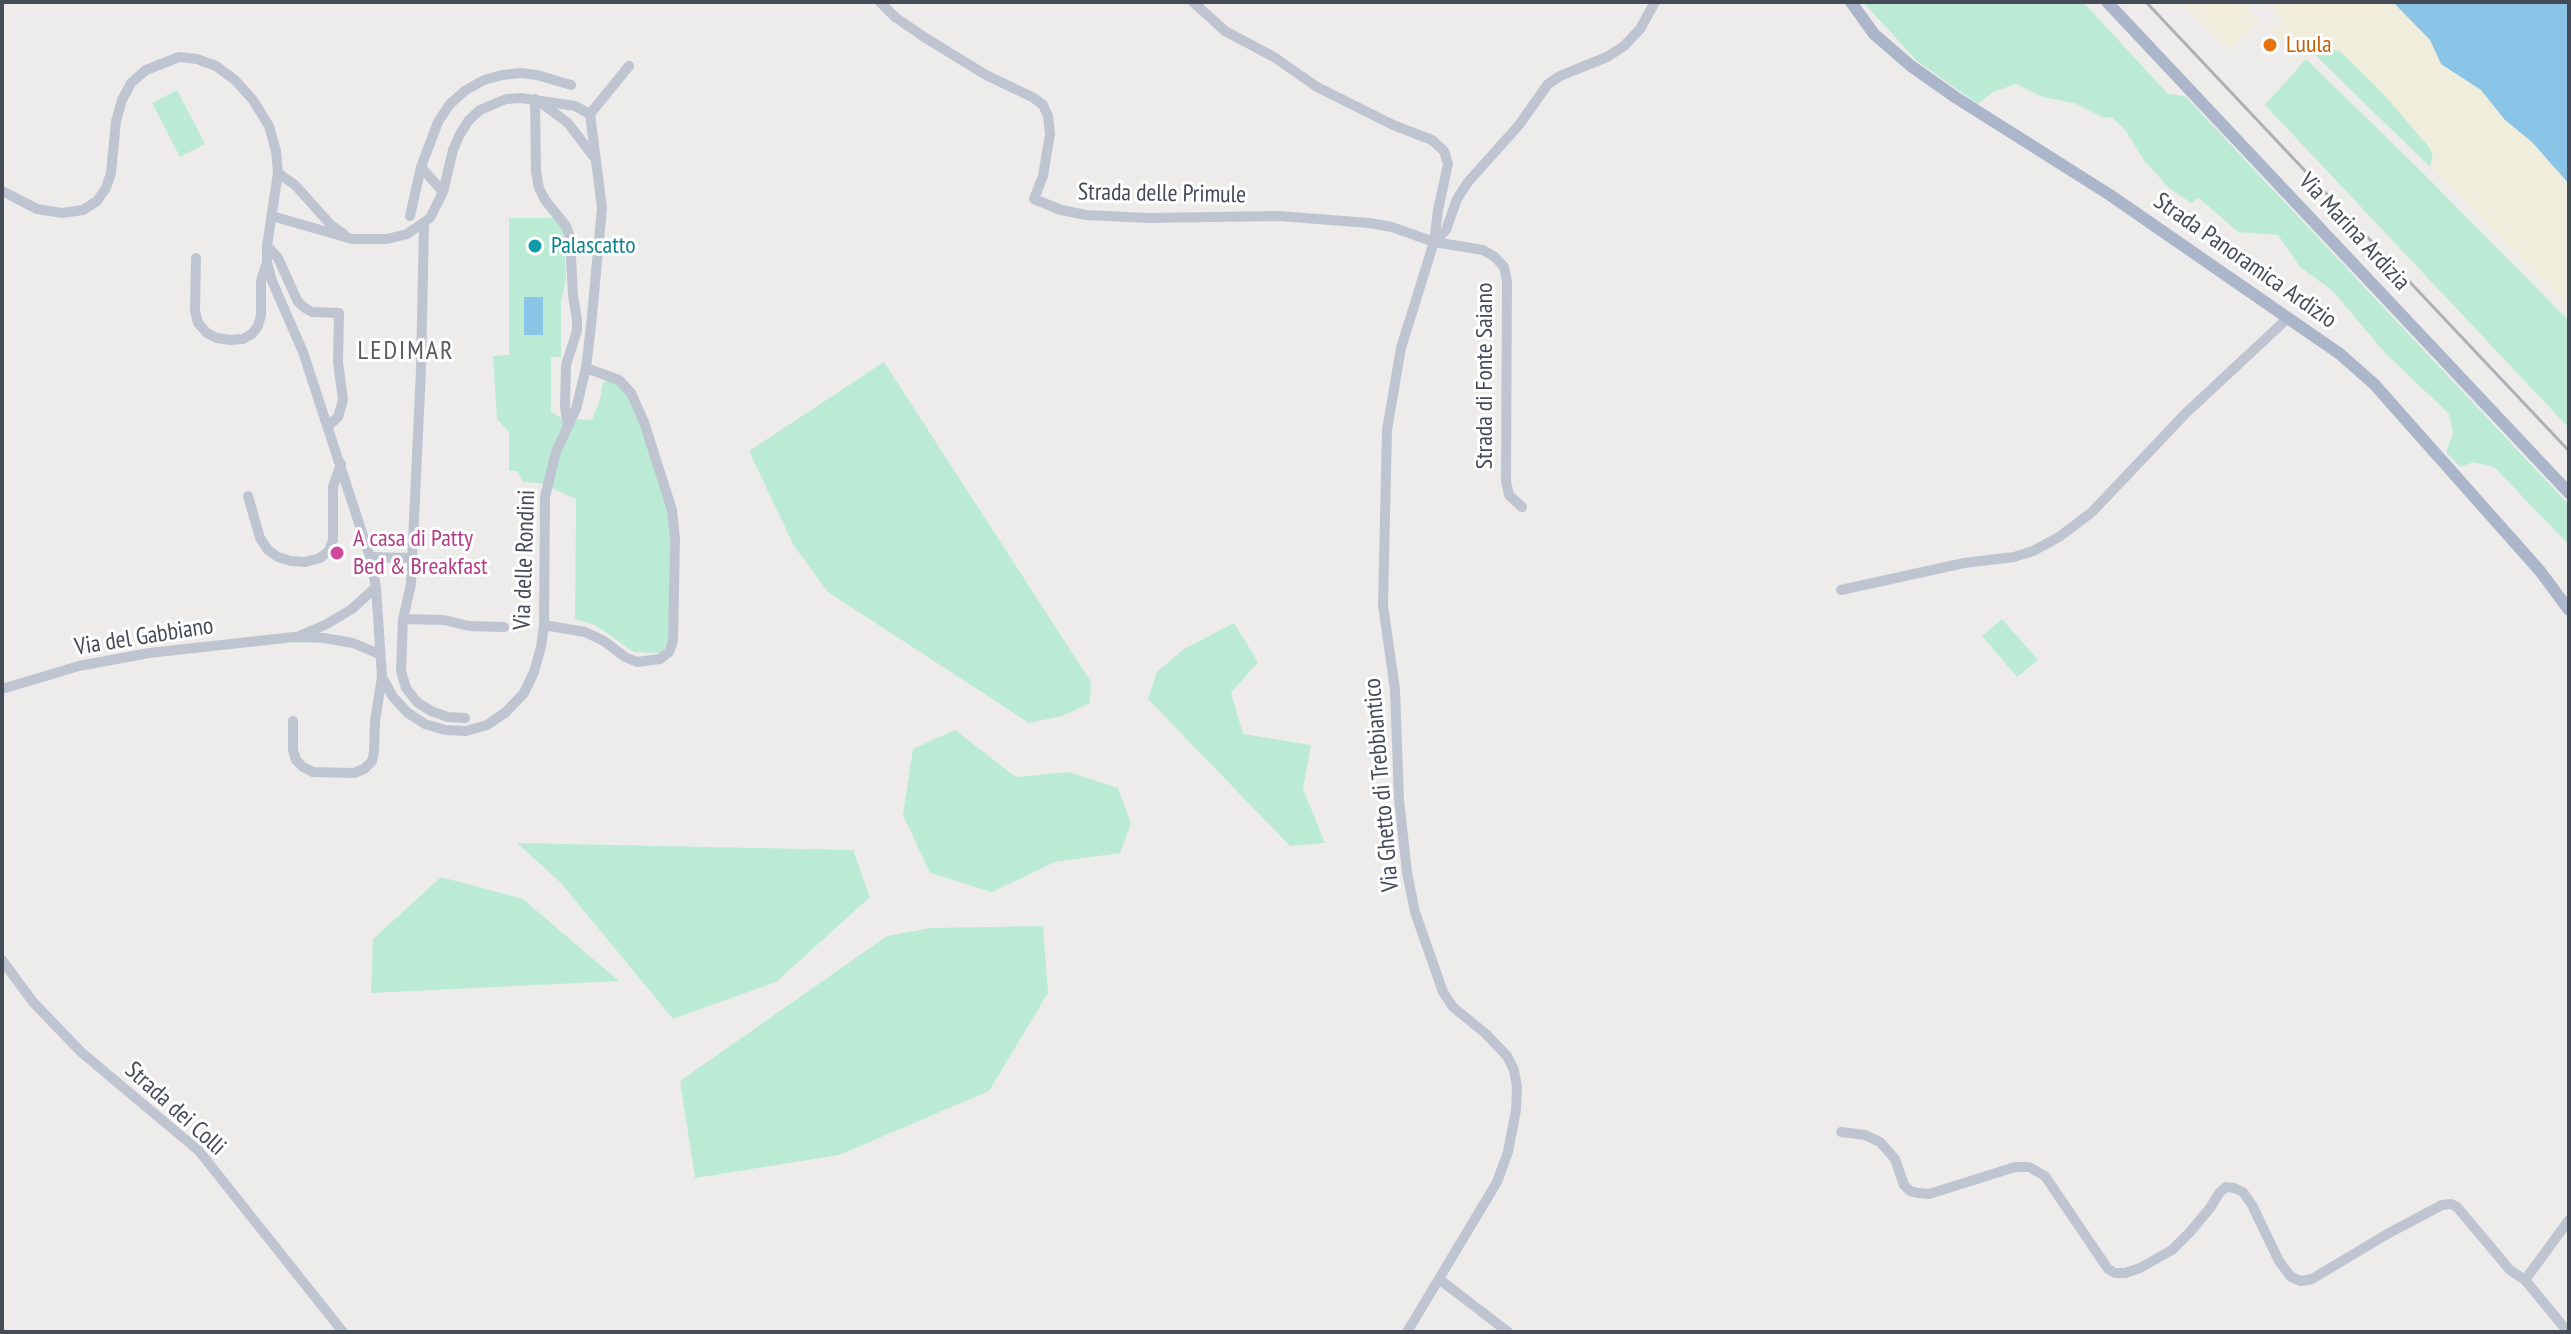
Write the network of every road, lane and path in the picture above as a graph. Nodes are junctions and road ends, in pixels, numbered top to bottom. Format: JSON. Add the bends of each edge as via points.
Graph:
{"nodes":[{"id":1,"x":880,"y":2,"type":"edge"},
{"id":2,"x":1193,"y":2,"type":"edge"},
{"id":3,"x":1655,"y":2,"type":"edge"},
{"id":4,"x":1851,"y":2,"type":"edge"},
{"id":5,"x":2107,"y":2,"type":"edge"},
{"id":6,"x":629,"y":66,"type":"dead end"},
{"id":7,"x":571,"y":85,"type":"dead end"},
{"id":8,"x":535,"y":99,"type":"junction"},
{"id":9,"x":590,"y":114,"type":"junction"},
{"id":10,"x":596,"y":159,"type":"junction"},
{"id":11,"x":421,"y":167,"type":"junction"},
{"id":12,"x":278,"y":173,"type":"junction"},
{"id":13,"x":2,"y":191,"type":"edge"},
{"id":14,"x":443,"y":192,"type":"junction"},
{"id":15,"x":272,"y":216,"type":"junction"},
{"id":16,"x":410,"y":216,"type":"dead end"},
{"id":17,"x":424,"y":223,"type":"junction"},
{"id":18,"x":352,"y":239,"type":"junction"},
{"id":19,"x":1434,"y":242,"type":"junction"},
{"id":20,"x":267,"y":246,"type":"junction"},
{"id":21,"x":196,"y":258,"type":"dead end"},
{"id":22,"x":267,"y":263,"type":"junction"},
{"id":23,"x":2288,"y":318,"type":"junction"},
{"id":24,"x":586,"y":368,"type":"junction"},
{"id":25,"x":328,"y":426,"type":"junction"},
{"id":26,"x":568,"y":426,"type":"junction"},
{"id":27,"x":341,"y":464,"type":"junction"},
{"id":28,"x":2569,"y":493,"type":"edge"},
{"id":29,"x":248,"y":496,"type":"dead end"},
{"id":30,"x":1522,"y":507,"type":"dead end"},
{"id":31,"x":370,"y":557,"type":"junction"},
{"id":32,"x":412,"y":558,"type":"junction"},
{"id":33,"x":376,"y":587,"type":"junction"},
{"id":34,"x":1841,"y":590,"type":"dead end"},
{"id":35,"x":2569,"y":610,"type":"edge"},
{"id":36,"x":403,"y":619,"type":"junction"},
{"id":37,"x":544,"y":625,"type":"junction"},
{"id":38,"x":504,"y":627,"type":"dead end"},
{"id":39,"x":294,"y":637,"type":"junction"},
{"id":40,"x":379,"y":654,"type":"junction"},
{"id":41,"x":382,"y":677,"type":"junction"},
{"id":42,"x":2,"y":689,"type":"edge"},
{"id":43,"x":465,"y":718,"type":"dead end"},
{"id":44,"x":293,"y":721,"type":"dead end"},
{"id":45,"x":2,"y":960,"type":"edge"},
{"id":46,"x":1841,"y":1132,"type":"dead end"},
{"id":47,"x":2569,"y":1220,"type":"edge"},
{"id":48,"x":1439,"y":1279,"type":"junction"},
{"id":49,"x":2525,"y":1280,"type":"junction"},
{"id":50,"x":343,"y":1332,"type":"edge"},
{"id":51,"x":1407,"y":1332,"type":"edge"},
{"id":52,"x":1508,"y":1332,"type":"edge"},
{"id":53,"x":2568,"y":1332,"type":"edge"}],
"edges":[{"from":1,"to":19,"type":"street","name":"Strada delle Primule","via":[[924,37],[1043,105],[1050,134],[1034,199],[1086,215],[1279,216],[1369,223]]},
{"from":2,"to":19,"type":"street","via":[[1225,31],[1317,87],[1432,140],[1444,151],[1448,164]]},
{"from":3,"to":19,"type":"street","via":[[1624,46],[1548,84],[1468,182],[1446,230]]},
{"from":4,"to":23,"type":"main road","name":"Strada Panoramica Ardizio","via":[[1874,34],[1911,66]]},
{"from":5,"to":28,"type":"main road","name":"Via Marina Ardizia"},
{"from":6,"to":9,"type":"street"},
{"from":7,"to":11,"type":"street","via":[[521,73],[484,80],[450,104]]},
{"from":8,"to":9,"type":"street"},
{"from":8,"to":10,"type":"street","via":[[568,123]]},
{"from":8,"to":14,"type":"street","via":[[493,103],[469,120],[453,150]]},
{"from":8,"to":26,"type":"street","name":"Via delle Rondini","via":[[539,188],[570,237],[577,331],[566,365]]},
{"from":9,"to":10,"type":"street","name":"Via delle Rondini"},
{"from":10,"to":24,"type":"street","name":"Via delle Rondini","via":[[602,208]]},
{"from":11,"to":14,"type":"street"},
{"from":11,"to":16,"type":"street"},
{"from":12,"to":13,"type":"street","name":"Via delle Rondini","via":[[269,126],[253,100],[216,66],[179,57],[146,70],[131,83],[116,121],[111,173],[97,201],[62,213],[37,209]]},
{"from":12,"to":15,"type":"street","name":"Via delle Rondini"},
{"from":12,"to":18,"type":"street"},
{"from":14,"to":17,"type":"street"},
{"from":15,"to":18,"type":"street"},
{"from":15,"to":20,"type":"street","name":"Via delle Rondini"},
{"from":17,"to":18,"type":"street","via":[[387,239]]},
{"from":17,"to":32,"type":"street"},
{"from":19,"to":30,"type":"street","name":"Strada di Fonte Saiano","via":[[1483,250],[1504,267],[1506,481],[1509,495]]},
{"from":19,"to":48,"type":"street","name":"Via Ghetto di Trebbiantico","via":[[1401,348],[1387,430],[1383,605],[1395,690],[1399,799],[1415,912],[1443,992],[1507,1056],[1517,1087],[1508,1152],[1497,1182]]},
{"from":20,"to":22,"type":"street","name":"Via delle Rondini"},
{"from":20,"to":25,"type":"street","via":[[298,302],[312,312],[339,313],[342,408]]},
{"from":21,"to":22,"type":"street","via":[[198,323],[207,333],[230,340],[243,339],[258,326]]},
{"from":22,"to":25,"type":"street","name":"Via delle Rondini"},
{"from":23,"to":34,"type":"street","via":[[2186,413],[2092,512],[2059,537],[2014,557]]},
{"from":23,"to":35,"type":"main road","name":"Strada Panoramica Ardizio","via":[[2374,384]]},
{"from":24,"to":26,"type":"street","name":"Via delle Rondini"},
{"from":24,"to":37,"type":"street","via":[[619,380],[631,393],[663,481],[675,539],[673,641],[660,659],[637,662],[585,632]]},
{"from":25,"to":27,"type":"street","name":"Via delle Rondini"},
{"from":26,"to":37,"type":"street","name":"Via delle Rondini","via":[[545,497]]},
{"from":27,"to":29,"type":"street","via":[[333,487],[333,540],[320,558],[291,561],[268,550]]},
{"from":27,"to":31,"type":"street","name":"Via delle Rondini"},
{"from":31,"to":32,"type":"street"},
{"from":31,"to":33,"type":"street","name":"Via delle Rondini"},
{"from":32,"to":36,"type":"street"},
{"from":33,"to":39,"type":"street","name":"Via del Gabbiano","via":[[352,609]]},
{"from":33,"to":40,"type":"street","name":"Via delle Rondini"},
{"from":36,"to":38,"type":"street"},
{"from":36,"to":43,"type":"street","via":[[401,671],[406,688],[431,711]]},
{"from":37,"to":41,"type":"street","name":"Via delle Rondini","via":[[524,693],[487,725],[466,731],[425,724],[393,697]]},
{"from":39,"to":40,"type":"street","name":"Via del Gabbiano","via":[[353,643]]},
{"from":39,"to":42,"type":"street","name":"Via del Gabbiano","via":[[149,653]]},
{"from":40,"to":41,"type":"street","name":"Via delle Rondini"},
{"from":41,"to":44,"type":"street","via":[[374,752],[364,769],[313,772],[303,767],[293,750]]},
{"from":45,"to":50,"type":"street","name":"Strada dei Colli","via":[[81,1052],[199,1151]]},
{"from":46,"to":49,"type":"street","via":[[1880,1142],[1895,1159],[1904,1185],[1918,1193],[2029,1167],[2045,1176],[2115,1273],[2140,1268],[2172,1250],[2226,1187],[2243,1192],[2279,1261],[2301,1281],[2451,1204]]},
{"from":47,"to":49,"type":"street"},
{"from":48,"to":51,"type":"street","name":"Via Ghetto di Trebbiantico"},
{"from":48,"to":52,"type":"street"},
{"from":49,"to":53,"type":"street"}]}
